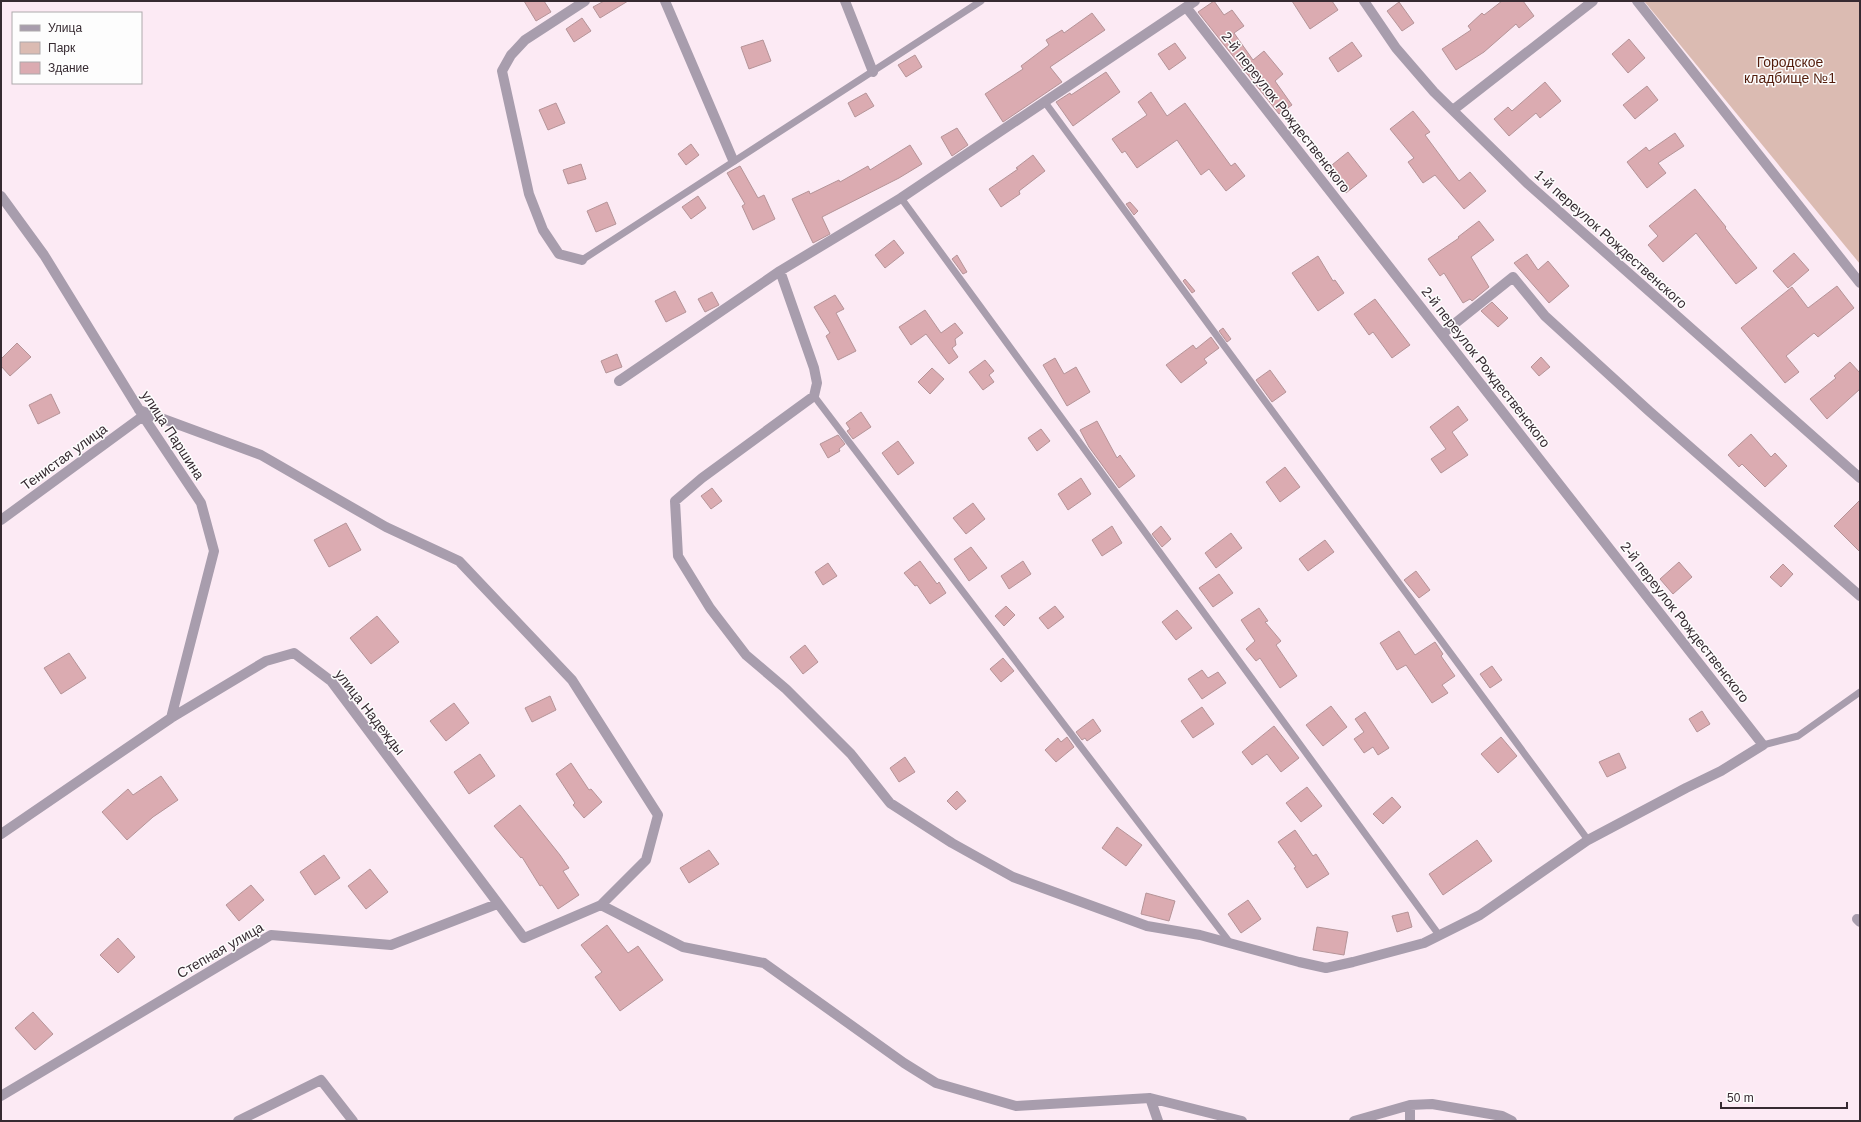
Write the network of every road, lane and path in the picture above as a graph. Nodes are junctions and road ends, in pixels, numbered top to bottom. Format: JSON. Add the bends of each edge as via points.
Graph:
{"nodes":[{"id":1,"x":585,"y":1,"type":"edge"},
{"id":2,"x":666,"y":1,"type":"edge"},
{"id":3,"x":845,"y":1,"type":"edge"},
{"id":4,"x":981,"y":1,"type":"edge"},
{"id":5,"x":1364,"y":1,"type":"edge"},
{"id":6,"x":1593,"y":1,"type":"edge"},
{"id":7,"x":1637,"y":1,"type":"edge"},
{"id":8,"x":1190,"y":4,"type":"edge"},
{"id":9,"x":873,"y":72,"type":"junction"},
{"id":10,"x":1044,"y":101,"type":"junction"},
{"id":11,"x":1453,"y":110,"type":"junction"},
{"id":12,"x":733,"y":160,"type":"junction"},
{"id":13,"x":1,"y":196,"type":"edge"},
{"id":14,"x":901,"y":198,"type":"junction"},
{"id":15,"x":582,"y":260,"type":"joint"},
{"id":16,"x":780,"y":271,"type":"junction"},
{"id":17,"x":1860,"y":283,"type":"edge"},
{"id":18,"x":1443,"y":333,"type":"junction"},
{"id":19,"x":619,"y":381,"type":"dead end"},
{"id":20,"x":814,"y":396,"type":"junction"},
{"id":21,"x":141,"y":413,"type":"junction"},
{"id":22,"x":1860,"y":478,"type":"edge"},
{"id":23,"x":1,"y":520,"type":"edge"},
{"id":24,"x":1860,"y":596,"type":"edge"},
{"id":25,"x":1860,"y":692,"type":"edge"},
{"id":26,"x":171,"y":718,"type":"junction"},
{"id":27,"x":1763,"y":745,"type":"junction"},
{"id":28,"x":1,"y":834,"type":"edge"},
{"id":29,"x":1588,"y":840,"type":"junction"},
{"id":30,"x":497,"y":904,"type":"junction"},
{"id":31,"x":601,"y":905,"type":"junction"},
{"id":32,"x":1439,"y":935,"type":"junction"},
{"id":33,"x":1231,"y":944,"type":"junction"},
{"id":34,"x":1,"y":1096,"type":"edge"},
{"id":35,"x":1150,"y":1098,"type":"junction"},
{"id":36,"x":1410,"y":1105,"type":"junction"},
{"id":37,"x":238,"y":1121,"type":"edge"},
{"id":38,"x":353,"y":1121,"type":"edge"},
{"id":39,"x":1158,"y":1121,"type":"edge"},
{"id":40,"x":1242,"y":1121,"type":"edge"},
{"id":41,"x":1354,"y":1121,"type":"edge"},
{"id":42,"x":1410,"y":1121,"type":"edge"},
{"id":43,"x":1512,"y":1121,"type":"edge"}],
"edges":[{"from":1,"to":15,"type":"street","via":[[525,40],[511,55],[502,71],[529,194],[543,230],[559,254]]},
{"from":2,"to":12,"type":"street"},
{"from":3,"to":9,"type":"street"},
{"from":4,"to":9,"type":"lane"},
{"from":5,"to":11,"type":"street","name":"1-й переулок Рождественского","via":[[1396,48]]},
{"from":6,"to":11,"type":"street"},
{"from":7,"to":17,"type":"street"},
{"from":8,"to":10,"type":"street"},
{"from":8,"to":18,"type":"street","name":"2-й переулок Рождественского"},
{"from":9,"to":12,"type":"lane"},
{"from":10,"to":14,"type":"street"},
{"from":10,"to":29,"type":"lane"},
{"from":11,"to":22,"type":"street","name":"1-й переулок Рождественского","via":[[1527,183]]},
{"from":12,"to":15,"type":"lane"},
{"from":13,"to":21,"type":"street","name":"улица Паршина","via":[[44,254]]},
{"from":14,"to":16,"type":"street"},
{"from":14,"to":32,"type":"lane"},
{"from":16,"to":19,"type":"street"},
{"from":16,"to":20,"type":"street","via":[[814,368],[817,383]]},
{"from":18,"to":24,"type":"street","via":[[1513,277],[1545,316]]},
{"from":18,"to":27,"type":"street","name":"2-й переулок Рождественского"},
{"from":20,"to":33,"type":"lane"},
{"from":20,"to":33,"type":"street","via":[[702,478],[674,502],[678,556],[710,608],[746,655],[786,688],[845,748],[890,803],[952,843],[1013,877],[1147,926],[1200,935]]},
{"from":21,"to":23,"type":"street","name":"Тенистая улица"},
{"from":21,"to":26,"type":"street","name":"улица Паршина","via":[[201,503],[214,551]]},
{"from":21,"to":31,"type":"street","via":[[261,455],[386,526],[459,561],[572,680],[658,815],[646,860]]},
{"from":25,"to":27,"type":"lane","via":[[1798,736]]},
{"from":26,"to":28,"type":"street","name":"улица Надежды"},
{"from":26,"to":30,"type":"street","name":"улица Надежды","via":[[266,661],[294,653],[330,681]]},
{"from":27,"to":29,"type":"street","via":[[1721,771]]},
{"from":29,"to":32,"type":"street","via":[[1480,915]]},
{"from":30,"to":31,"type":"street","name":"улица Надежды","via":[[524,938]]},
{"from":30,"to":34,"type":"street","name":"Степная улица","via":[[391,945],[271,935]]},
{"from":31,"to":35,"type":"street","via":[[683,947],[764,963],[936,1083],[1016,1106]]},
{"from":32,"to":33,"type":"street","via":[[1424,943],[1326,968]]},
{"from":35,"to":39,"type":"street"},
{"from":35,"to":40,"type":"street"},
{"from":36,"to":41,"type":"street"},
{"from":36,"to":42,"type":"street"},
{"from":36,"to":43,"type":"street","via":[[1432,1104],[1502,1116]]},
{"from":37,"to":38,"type":"street","via":[[321,1080]]}]}
